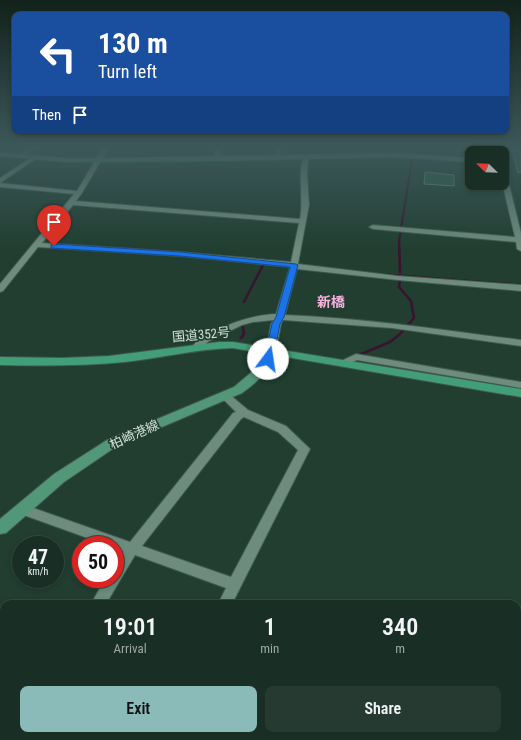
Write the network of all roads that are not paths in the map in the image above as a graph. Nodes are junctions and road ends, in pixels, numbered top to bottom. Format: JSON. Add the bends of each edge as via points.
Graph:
{"nodes":[{"id":1,"x":86,"y":182,"type":"edge"},
{"id":2,"x":305,"y":182,"type":"edge"},
{"id":3,"x":0,"y":185,"type":"edge"},
{"id":4,"x":507,"y":190,"type":"edge"},
{"id":5,"x":80,"y":193,"type":"junction"},
{"id":6,"x":72,"y":203,"type":"junction"},
{"id":7,"x":302,"y":221,"type":"junction"},
{"id":8,"x":373,"y":227,"type":"dead end"},
{"id":9,"x":519,"y":240,"type":"junction"},
{"id":10,"x":38,"y":245,"type":"junction"},
{"id":11,"x":521,"y":249,"type":"edge"},
{"id":12,"x":294,"y":266,"type":"junction"},
{"id":13,"x":521,"y":288,"type":"edge"},
{"id":14,"x":0,"y":290,"type":"edge"},
{"id":15,"x":280,"y":317,"type":"junction"},
{"id":16,"x":521,"y":344,"type":"edge"},
{"id":17,"x":197,"y":347,"type":"junction"},
{"id":18,"x":270,"y":350,"type":"junction"},
{"id":19,"x":0,"y":362,"type":"edge"},
{"id":20,"x":344,"y":363,"type":"junction"},
{"id":21,"x":521,"y":385,"type":"edge"},
{"id":22,"x":521,"y":393,"type":"edge"},
{"id":23,"x":225,"y":396,"type":"junction"},
{"id":24,"x":244,"y":413,"type":"junction"},
{"id":25,"x":22,"y":509,"type":"junction"},
{"id":26,"x":0,"y":528,"type":"edge"},
{"id":27,"x":132,"y":549,"type":"junction"},
{"id":28,"x":124,"y":562,"type":"edge"},
{"id":29,"x":234,"y":585,"type":"junction"},
{"id":30,"x":108,"y":588,"type":"edge"},
{"id":31,"x":100,"y":600,"type":"edge"},
{"id":32,"x":227,"y":600,"type":"edge"}],
"edges":[{"from":1,"to":5,"type":"street"},
{"from":2,"to":7,"type":"street","via":[[306,205]]},
{"from":3,"to":5,"type":"street"},
{"from":4,"to":9,"type":"street"},
{"from":5,"to":6,"type":"street"},
{"from":6,"to":7,"type":"street"},
{"from":6,"to":10,"type":"street"},
{"from":7,"to":12,"type":"street"},
{"from":8,"to":9,"type":"street"},
{"from":9,"to":11,"type":"street"},
{"from":10,"to":12,"type":"street","via":[[180,254]]},
{"from":10,"to":14,"type":"street"},
{"from":12,"to":13,"type":"street"},
{"from":12,"to":15,"type":"street"},
{"from":15,"to":16,"type":"street","via":[[388,324]]},
{"from":15,"to":17,"type":"street","via":[[247,320],[212,336]]},
{"from":15,"to":18,"type":"street"},
{"from":17,"to":18,"type":"highway","name":"国道352号","via":[[233,345]]},
{"from":17,"to":19,"type":"highway","name":"国道352号","via":[[123,358]]},
{"from":18,"to":20,"type":"highway","name":"国道352号"},
{"from":18,"to":23,"type":"main road","name":"柏崎港線","via":[[268,359],[255,377]]},
{"from":20,"to":21,"type":"street","via":[[356,357]]},
{"from":20,"to":22,"type":"highway","name":"国道352号"},
{"from":23,"to":24,"type":"street"},
{"from":23,"to":25,"type":"main road","name":"柏崎港線","via":[[112,443],[74,466]]},
{"from":24,"to":27,"type":"street","via":[[237,416]]},
{"from":24,"to":29,"type":"street","via":[[282,429],[304,449]]},
{"from":25,"to":26,"type":"main road","name":"柏崎港線"},
{"from":25,"to":27,"type":"street"},
{"from":27,"to":28,"type":"street"},
{"from":27,"to":29,"type":"street"},
{"from":29,"to":32,"type":"street"},
{"from":30,"to":31,"type":"street"}]}
